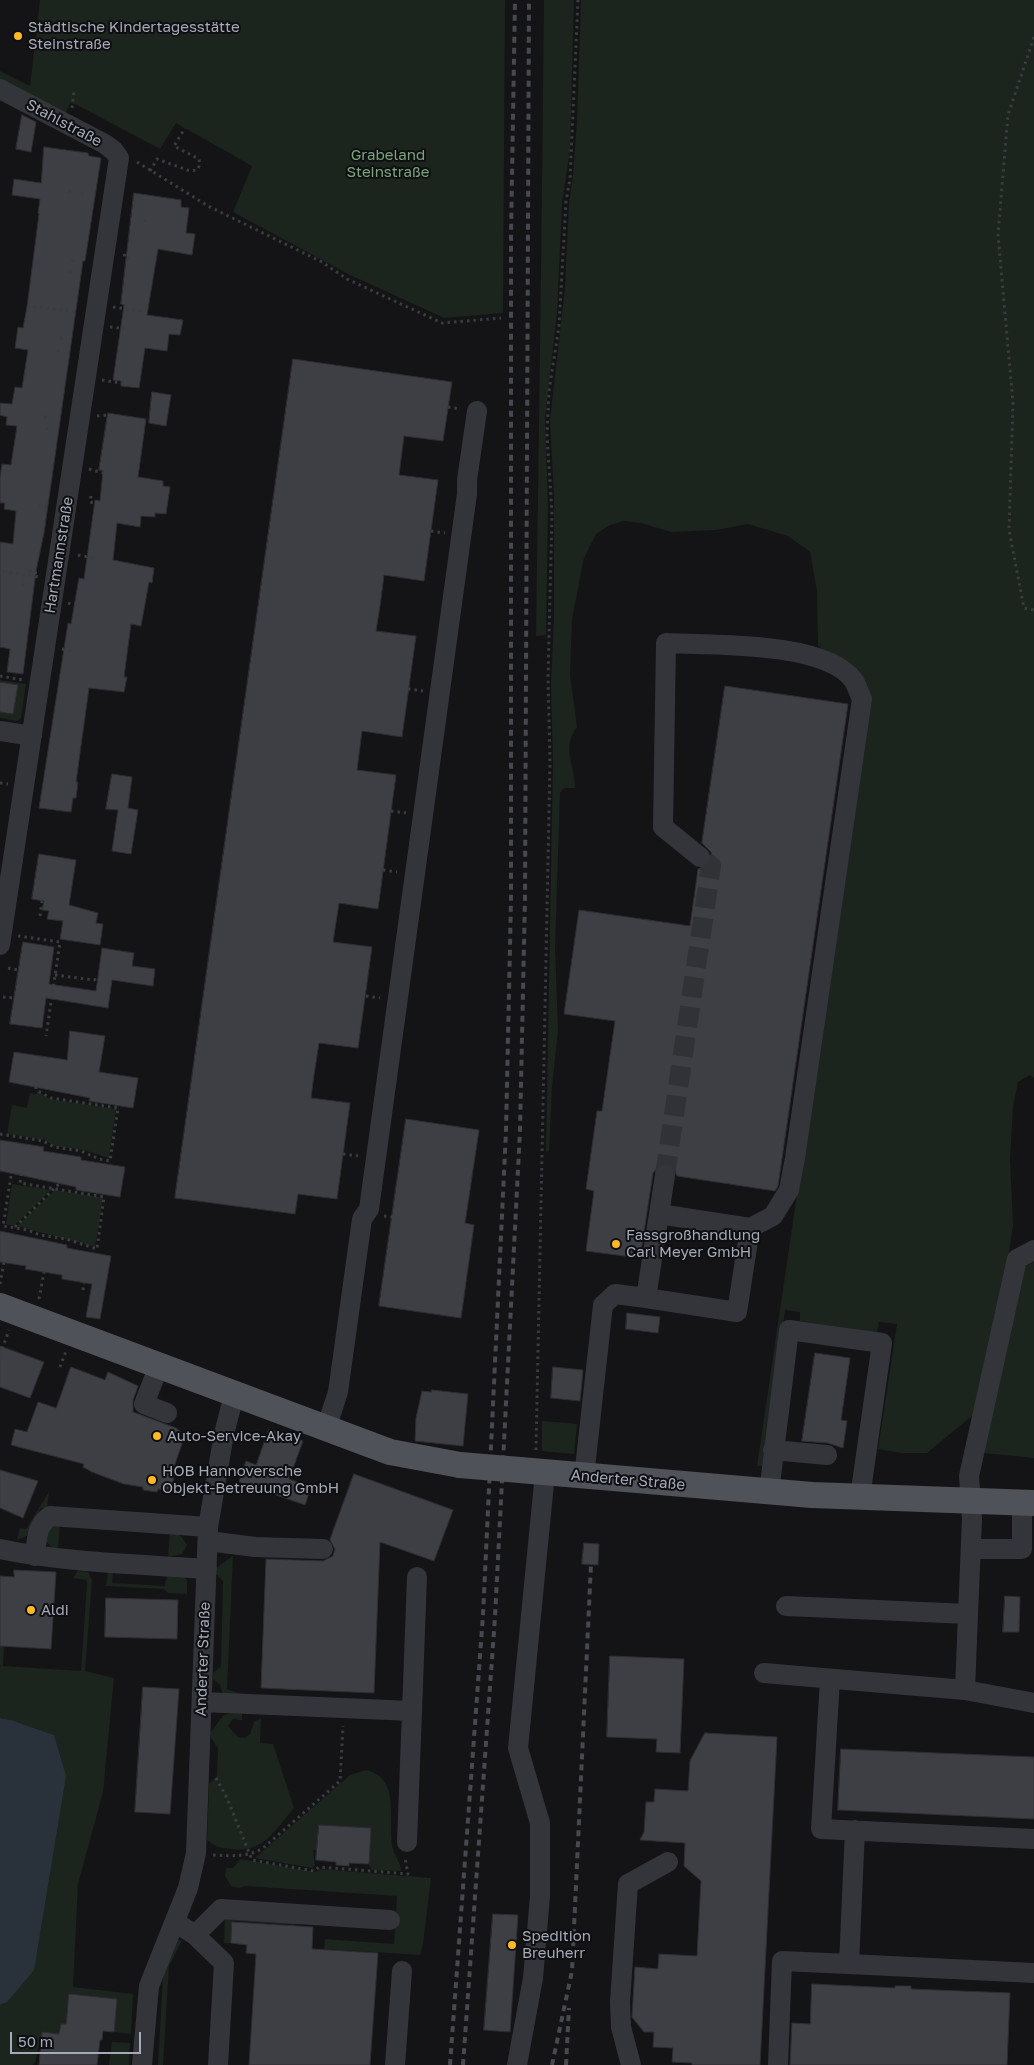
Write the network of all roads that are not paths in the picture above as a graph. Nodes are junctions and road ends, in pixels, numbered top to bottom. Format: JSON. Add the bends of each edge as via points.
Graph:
{"nodes":[{"id":1,"x":0,"y":89,"type":"edge"},
{"id":2,"x":124,"y":161,"type":"joint"},
{"id":3,"x":477,"y":411,"type":"dead end"},
{"id":4,"x":0,"y":731,"type":"edge"},
{"id":5,"x":32,"y":736,"type":"junction"},
{"id":6,"x":700,"y":857,"type":"tunnel mouth"},
{"id":7,"x":7,"y":941,"type":"edge"},
{"id":8,"x":666,"y":1175,"type":"tunnel mouth"},
{"id":9,"x":659,"y":1214,"type":"junction"},
{"id":10,"x":750,"y":1228,"type":"junction"},
{"id":11,"x":1034,"y":1250,"type":"edge"},
{"id":12,"x":646,"y":1298,"type":"junction"},
{"id":13,"x":5,"y":1318,"type":"edge"},
{"id":14,"x":159,"y":1366,"type":"junction"},
{"id":15,"x":234,"y":1395,"type":"junction"},
{"id":16,"x":167,"y":1413,"type":"dead end"},
{"id":17,"x":326,"y":1429,"type":"junction"},
{"id":18,"x":773,"y":1450,"type":"junction"},
{"id":19,"x":827,"y":1455,"type":"dead end"},
{"id":20,"x":532,"y":1472,"type":"junction"},
{"id":21,"x":584,"y":1476,"type":"junction"},
{"id":22,"x":769,"y":1492,"type":"junction"},
{"id":23,"x":860,"y":1497,"type":"junction"},
{"id":24,"x":970,"y":1500,"type":"junction"},
{"id":25,"x":1026,"y":1511,"type":"edge"},
{"id":26,"x":208,"y":1534,"type":"junction"},
{"id":27,"x":0,"y":1549,"type":"edge"},
{"id":28,"x":324,"y":1549,"type":"dead end"},
{"id":29,"x":971,"y":1549,"type":"junction"},
{"id":30,"x":1028,"y":1552,"type":"edge"},
{"id":31,"x":35,"y":1556,"type":"junction"},
{"id":32,"x":207,"y":1569,"type":"junction"},
{"id":33,"x":417,"y":1577,"type":"dead end"},
{"id":34,"x":786,"y":1606,"type":"dead end"},
{"id":35,"x":968,"y":1614,"type":"junction"},
{"id":36,"x":764,"y":1673,"type":"dead end"},
{"id":37,"x":830,"y":1679,"type":"junction"},
{"id":38,"x":965,"y":1690,"type":"junction"},
{"id":39,"x":202,"y":1702,"type":"junction"},
{"id":40,"x":1034,"y":1703,"type":"edge"},
{"id":41,"x":412,"y":1711,"type":"junction"},
{"id":42,"x":855,"y":1830,"type":"junction"},
{"id":43,"x":1034,"y":1839,"type":"edge"},
{"id":44,"x":407,"y":1842,"type":"road end"},
{"id":45,"x":668,"y":1862,"type":"dead end"},
{"id":46,"x":390,"y":1920,"type":"dead end"},
{"id":47,"x":175,"y":1922,"type":"junction"},
{"id":48,"x":195,"y":1935,"type":"junction"},
{"id":49,"x":849,"y":1964,"type":"junction"},
{"id":50,"x":402,"y":1970,"type":"dead end"},
{"id":51,"x":1034,"y":1973,"type":"edge"},
{"id":52,"x":142,"y":2065,"type":"edge"},
{"id":53,"x":218,"y":2065,"type":"edge"},
{"id":54,"x":395,"y":2065,"type":"edge"},
{"id":55,"x":517,"y":2065,"type":"edge"},
{"id":56,"x":631,"y":2065,"type":"edge"},
{"id":57,"x":778,"y":2065,"type":"edge"}],
"edges":[{"from":1,"to":2,"type":"street","name":"Stahlstraße","via":[[105,144]]},
{"from":2,"to":5,"type":"street","name":"Hartmannstraße"},
{"from":3,"to":17,"type":"street","via":[[369,1209],[362,1220],[338,1392]]},
{"from":4,"to":5,"type":"street"},
{"from":5,"to":7,"type":"street","name":"Hartmannstraße"},
{"from":6,"to":10,"type":"street","via":[[663,827],[666,643],[782,648],[838,668],[853,680],[862,699],[796,1158],[789,1190],[773,1216]]},
{"from":8,"to":9,"type":"street"},
{"from":9,"to":10,"type":"street"},
{"from":9,"to":12,"type":"street"},
{"from":10,"to":12,"type":"street","via":[[737,1312]]},
{"from":11,"to":24,"type":"street","via":[[1017,1259],[969,1476]]},
{"from":12,"to":21,"type":"street","via":[[615,1294],[603,1305]]},
{"from":13,"to":14,"type":"main road","name":"Anderter Straße"},
{"from":14,"to":15,"type":"main road","name":"Anderter Straße"},
{"from":14,"to":16,"type":"street","via":[[144,1404]]},
{"from":15,"to":17,"type":"main road","name":"Anderter Straße"},
{"from":15,"to":26,"type":"street","name":"Anderter Straße","via":[[222,1443]]},
{"from":17,"to":20,"type":"main road","name":"Anderter Straße","bridge":true,"via":[[390,1452],[460,1465]]},
{"from":18,"to":19,"type":"street"},
{"from":18,"to":22,"type":"street"},
{"from":18,"to":23,"type":"street","via":[[789,1330],[882,1344]]},
{"from":20,"to":21,"type":"main road","name":"Anderter Straße"},
{"from":20,"to":55,"type":"street","via":[[518,1748],[540,1824],[540,1896],[533,1978]]},
{"from":21,"to":22,"type":"main road","name":"Anderter Straße"},
{"from":22,"to":23,"type":"main road","name":"Anderter Straße"},
{"from":23,"to":24,"type":"main road","name":"Anderter Straße"},
{"from":24,"to":25,"type":"main road","name":"Anderter Straße"},
{"from":24,"to":29,"type":"street"},
{"from":25,"to":30,"type":"street"},
{"from":26,"to":28,"type":"street","via":[[255,1547]]},
{"from":26,"to":31,"type":"street","via":[[50,1516],[38,1531]]},
{"from":26,"to":32,"type":"street","name":"Anderter Straße"},
{"from":27,"to":31,"type":"street"},
{"from":29,"to":30,"type":"street"},
{"from":29,"to":35,"type":"street"},
{"from":31,"to":32,"type":"street"},
{"from":32,"to":39,"type":"street","name":"Anderter Straße"},
{"from":33,"to":41,"type":"street"},
{"from":34,"to":35,"type":"street"},
{"from":35,"to":38,"type":"street"},
{"from":36,"to":37,"type":"street"},
{"from":37,"to":38,"type":"street"},
{"from":37,"to":42,"type":"street","via":[[821,1829]]},
{"from":38,"to":40,"type":"street"},
{"from":39,"to":41,"type":"street"},
{"from":39,"to":47,"type":"street","name":"Anderter Straße","via":[[196,1853],[188,1888]]},
{"from":41,"to":44,"type":"street"},
{"from":42,"to":43,"type":"street"},
{"from":42,"to":49,"type":"street"},
{"from":45,"to":56,"type":"street","via":[[628,1884],[620,2002],[621,2027]]},
{"from":46,"to":48,"type":"street","via":[[221,1909]]},
{"from":47,"to":48,"type":"street"},
{"from":47,"to":52,"type":"street","name":"Anderter Straße","via":[[149,1986]]},
{"from":48,"to":53,"type":"street","via":[[224,1963]]},
{"from":49,"to":51,"type":"street"},
{"from":49,"to":57,"type":"street","via":[[782,1961]]},
{"from":50,"to":54,"type":"street"}]}
